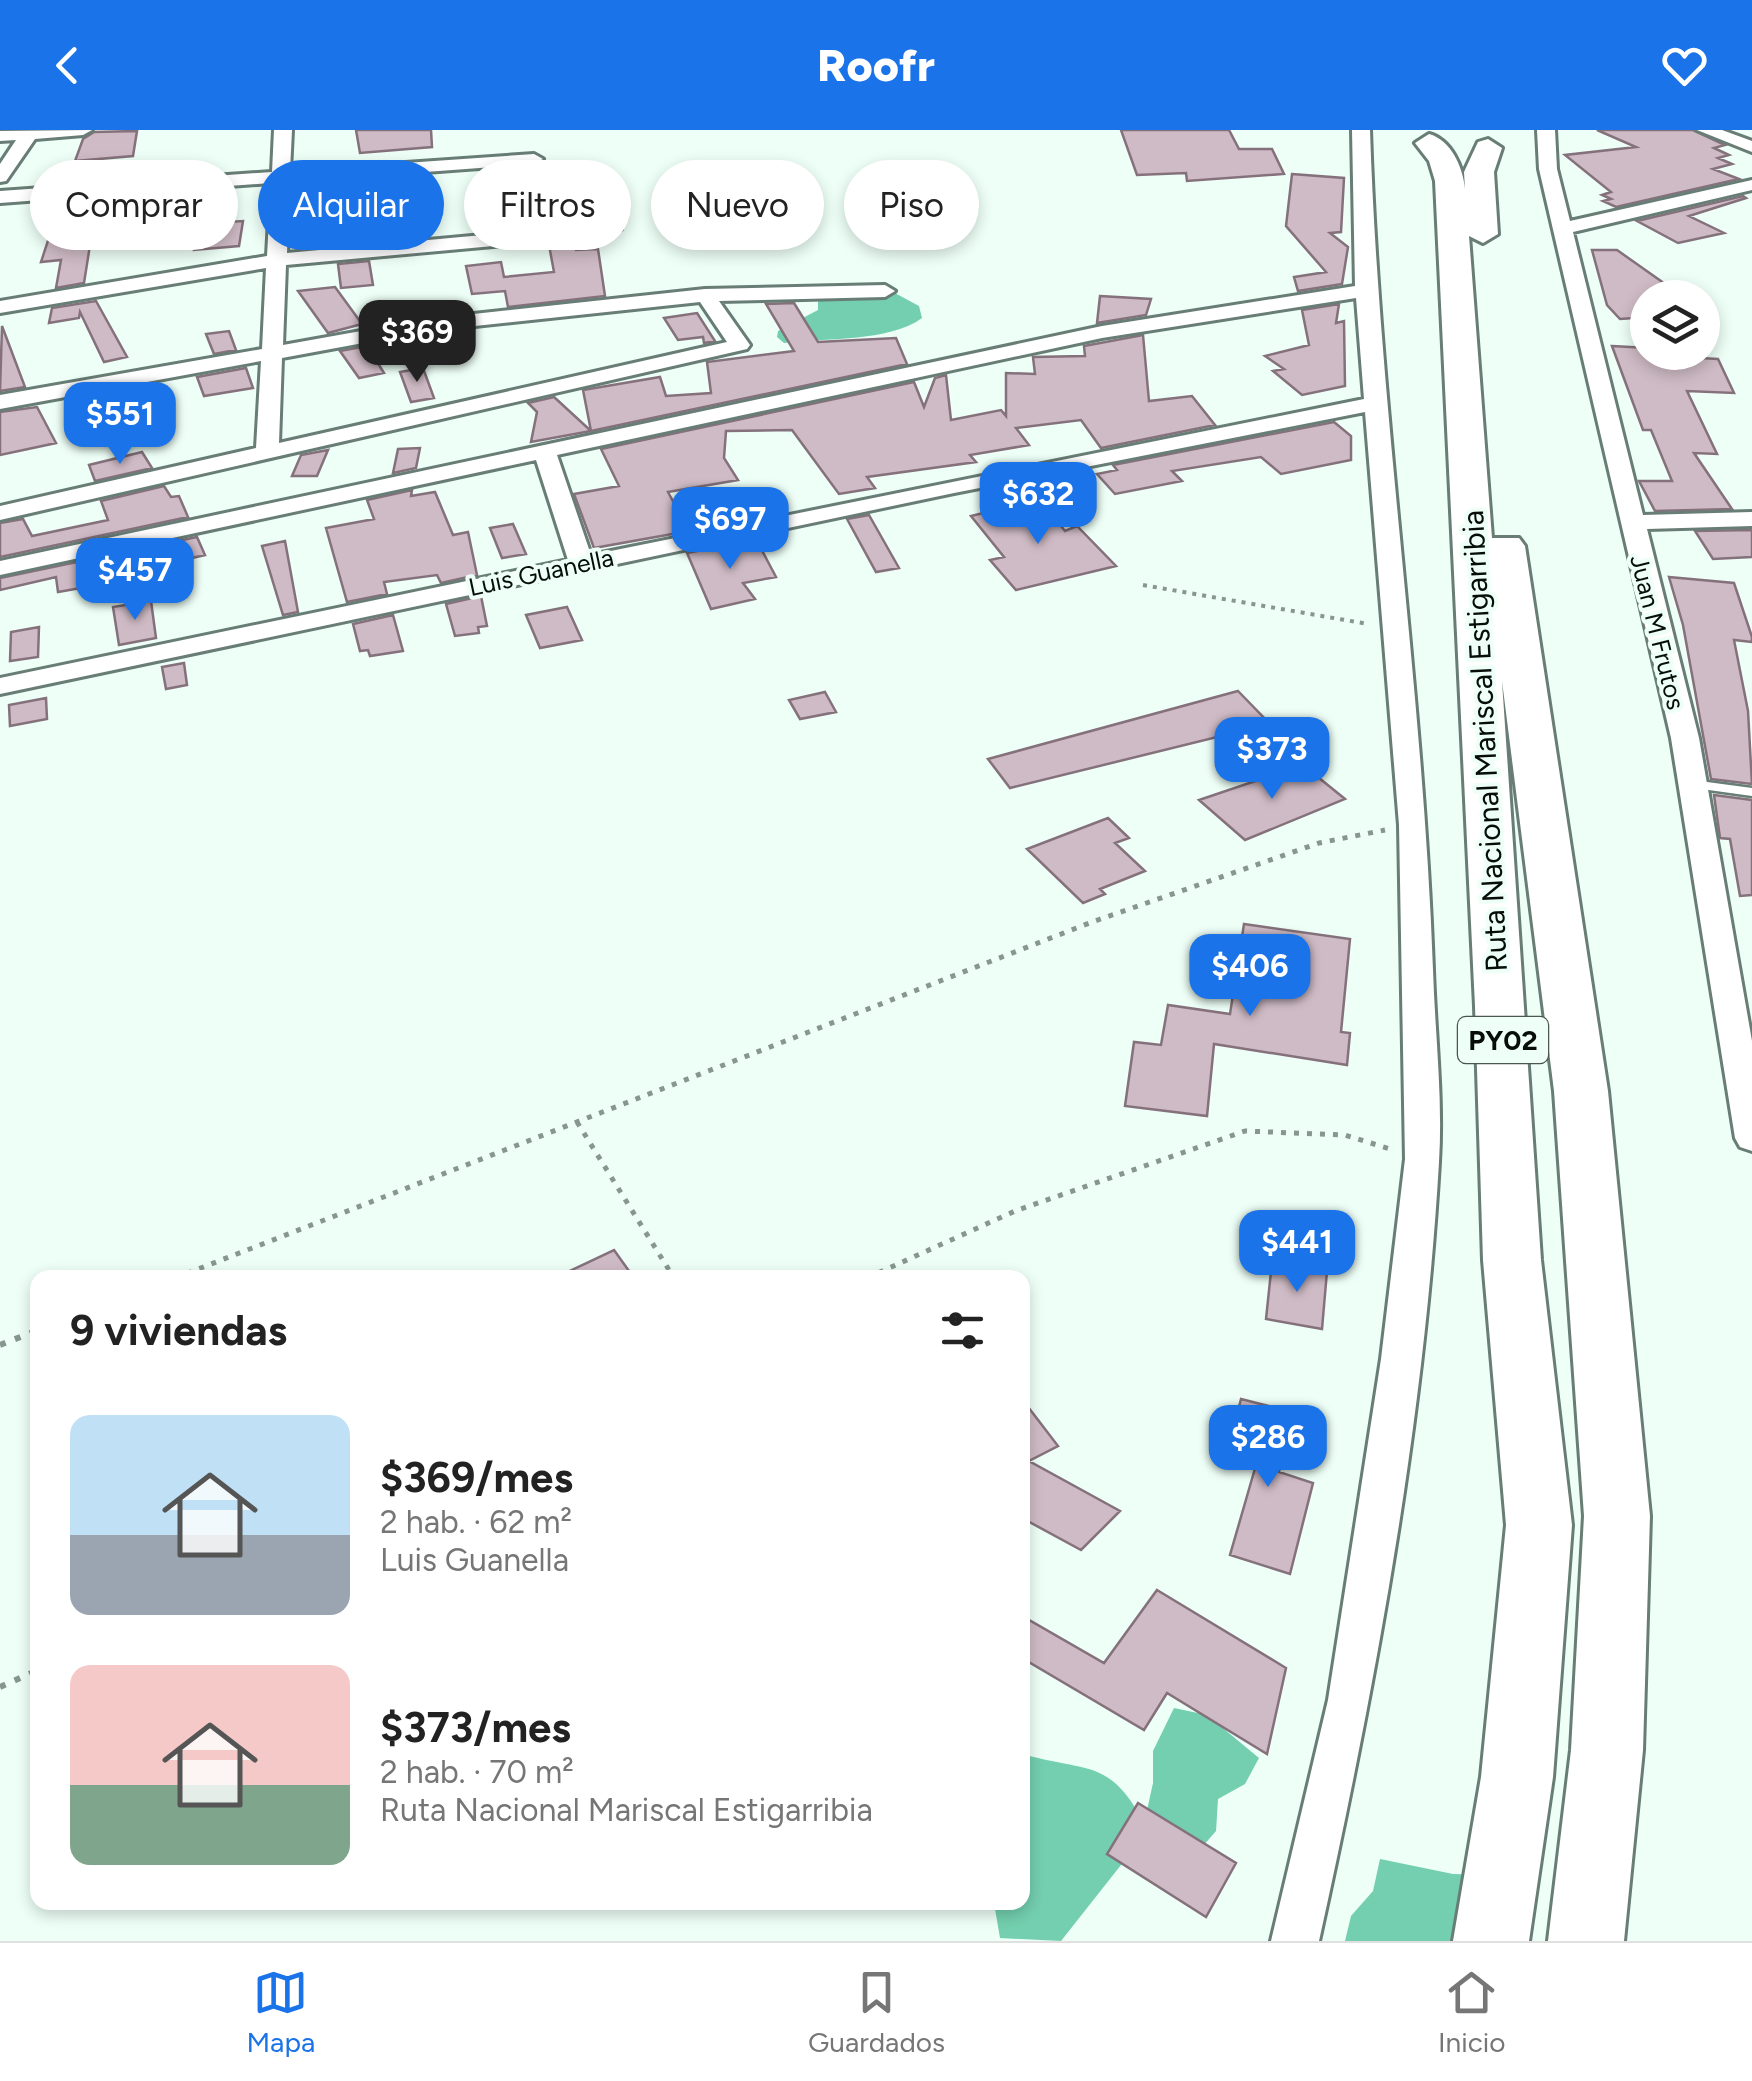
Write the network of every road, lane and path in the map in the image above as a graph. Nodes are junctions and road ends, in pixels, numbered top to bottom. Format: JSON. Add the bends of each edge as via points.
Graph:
{"nodes":[{"id":1,"x":83,"y":130,"type":"edge"},
{"id":2,"x":284,"y":130,"type":"edge"},
{"id":3,"x":1546,"y":130,"type":"edge"},
{"id":4,"x":1706,"y":130,"type":"edge"},
{"id":5,"x":29,"y":134,"type":"junction"},
{"id":6,"x":1386,"y":134,"type":"edge"},
{"id":7,"x":0,"y":136,"type":"edge"},
{"id":8,"x":1503,"y":139,"type":"edge"},
{"id":9,"x":1752,"y":147,"type":"edge"},
{"id":10,"x":534,"y":159,"type":"dead end"},
{"id":11,"x":283,"y":160,"type":"edge"},
{"id":12,"x":444,"y":165,"type":"edge"},
{"id":13,"x":0,"y":178,"type":"edge"},
{"id":14,"x":258,"y":179,"type":"edge"},
{"id":15,"x":1752,"y":185,"type":"edge"},
{"id":16,"x":0,"y":197,"type":"edge"},
{"id":17,"x":1564,"y":228,"type":"junction"},
{"id":18,"x":464,"y":243,"type":"edge"},
{"id":19,"x":280,"y":250,"type":"edge"},
{"id":20,"x":280,"y":260,"type":"junction"},
{"id":21,"x":1365,"y":290,"type":"junction"},
{"id":22,"x":886,"y":291,"type":"dead end"},
{"id":23,"x":705,"y":294,"type":"junction"},
{"id":24,"x":0,"y":307,"type":"edge"},
{"id":25,"x":270,"y":352,"type":"junction"},
{"id":26,"x":0,"y":402,"type":"edge"},
{"id":27,"x":1377,"y":404,"type":"junction"},
{"id":28,"x":544,"y":450,"type":"junction"},
{"id":29,"x":266,"y":453,"type":"junction"},
{"id":30,"x":0,"y":514,"type":"edge"},
{"id":31,"x":1752,"y":519,"type":"edge"},
{"id":32,"x":1630,"y":522,"type":"junction"},
{"id":33,"x":581,"y":563,"type":"junction"},
{"id":34,"x":0,"y":568,"type":"edge"},
{"id":35,"x":1143,"y":585,"type":"dead end"},
{"id":36,"x":1396,"y":628,"type":"junction"},
{"id":37,"x":0,"y":686,"type":"edge"},
{"id":38,"x":1692,"y":784,"type":"junction"},
{"id":39,"x":1752,"y":792,"type":"edge"},
{"id":40,"x":1412,"y":825,"type":"junction"},
{"id":41,"x":577,"y":1122,"type":"junction"},
{"id":42,"x":1752,"y":1138,"type":"edge"},
{"id":43,"x":1422,"y":1159,"type":"junction"},
{"id":44,"x":195,"y":1270,"type":"edge"},
{"id":45,"x":669,"y":1270,"type":"edge"},
{"id":46,"x":884,"y":1270,"type":"edge"},
{"id":47,"x":30,"y":1333,"type":"edge"},
{"id":48,"x":0,"y":1345,"type":"edge"},
{"id":49,"x":30,"y":1674,"type":"edge"},
{"id":50,"x":0,"y":1688,"type":"edge"},
{"id":51,"x":1295,"y":1941,"type":"edge"},
{"id":52,"x":1490,"y":1941,"type":"edge"},
{"id":53,"x":1586,"y":1941,"type":"edge"}],
"edges":[{"from":1,"to":5,"type":"street"},
{"from":2,"to":11,"type":"street"},
{"from":3,"to":17,"type":"street","name":"Juan M Frutos","via":[[1548,169]]},
{"from":4,"to":9,"type":"street"},
{"from":5,"to":7,"type":"street"},
{"from":5,"to":13,"type":"street"},
{"from":6,"to":8,"type":"highway","number":"PY02"},
{"from":6,"to":21,"type":"street"},
{"from":6,"to":52,"type":"highway","name":"Ruta Nacional Mariscal Estigarribia","number":"PY02","via":[[1443,160],[1450,182],[1512,1260],[1540,1525],[1517,1776]]},
{"from":8,"to":53,"type":"highway","name":"Ruta Nacional Mariscal Estigarribia","number":"PY02","via":[[1479,172],[1497,484],[1581,1090],[1617,1516],[1607,1750]]},
{"from":10,"to":12,"type":"street"},
{"from":14,"to":16,"type":"street"},
{"from":15,"to":17,"type":"street"},
{"from":17,"to":32,"type":"street","name":"Juan M Frutos"},
{"from":18,"to":20,"type":"street"},
{"from":19,"to":20,"type":"street"},
{"from":20,"to":24,"type":"street"},
{"from":20,"to":25,"type":"street"},
{"from":21,"to":27,"type":"street"},
{"from":21,"to":28,"type":"street","via":[[1102,332]]},
{"from":22,"to":23,"type":"street"},
{"from":23,"to":25,"type":"street","via":[[428,325]]},
{"from":23,"to":29,"type":"street","via":[[740,345]]},
{"from":25,"to":26,"type":"street"},
{"from":25,"to":29,"type":"street"},
{"from":27,"to":33,"type":"street","name":"Luis Guanella"},
{"from":27,"to":36,"type":"street"},
{"from":28,"to":33,"type":"street"},
{"from":28,"to":34,"type":"street"},
{"from":29,"to":30,"type":"street"},
{"from":31,"to":32,"type":"street"},
{"from":32,"to":38,"type":"street","name":"Juan M Frutos"},
{"from":33,"to":37,"type":"street","name":"Luis Guanella"},
{"from":35,"to":36,"type":"path"},
{"from":36,"to":40,"type":"street"},
{"from":38,"to":39,"type":"lane"},
{"from":38,"to":42,"type":"street","name":"Juan M Frutos"},
{"from":40,"to":41,"type":"path","via":[[1319,843],[1092,922]]},
{"from":40,"to":43,"type":"street"},
{"from":41,"to":44,"type":"path"},
{"from":41,"to":45,"type":"path"},
{"from":43,"to":46,"type":"path","via":[[1346,1135],[1245,1131],[1015,1211]]},
{"from":43,"to":51,"type":"street","via":[[1350,1700]]},
{"from":47,"to":48,"type":"path"},
{"from":49,"to":50,"type":"path"}]}
